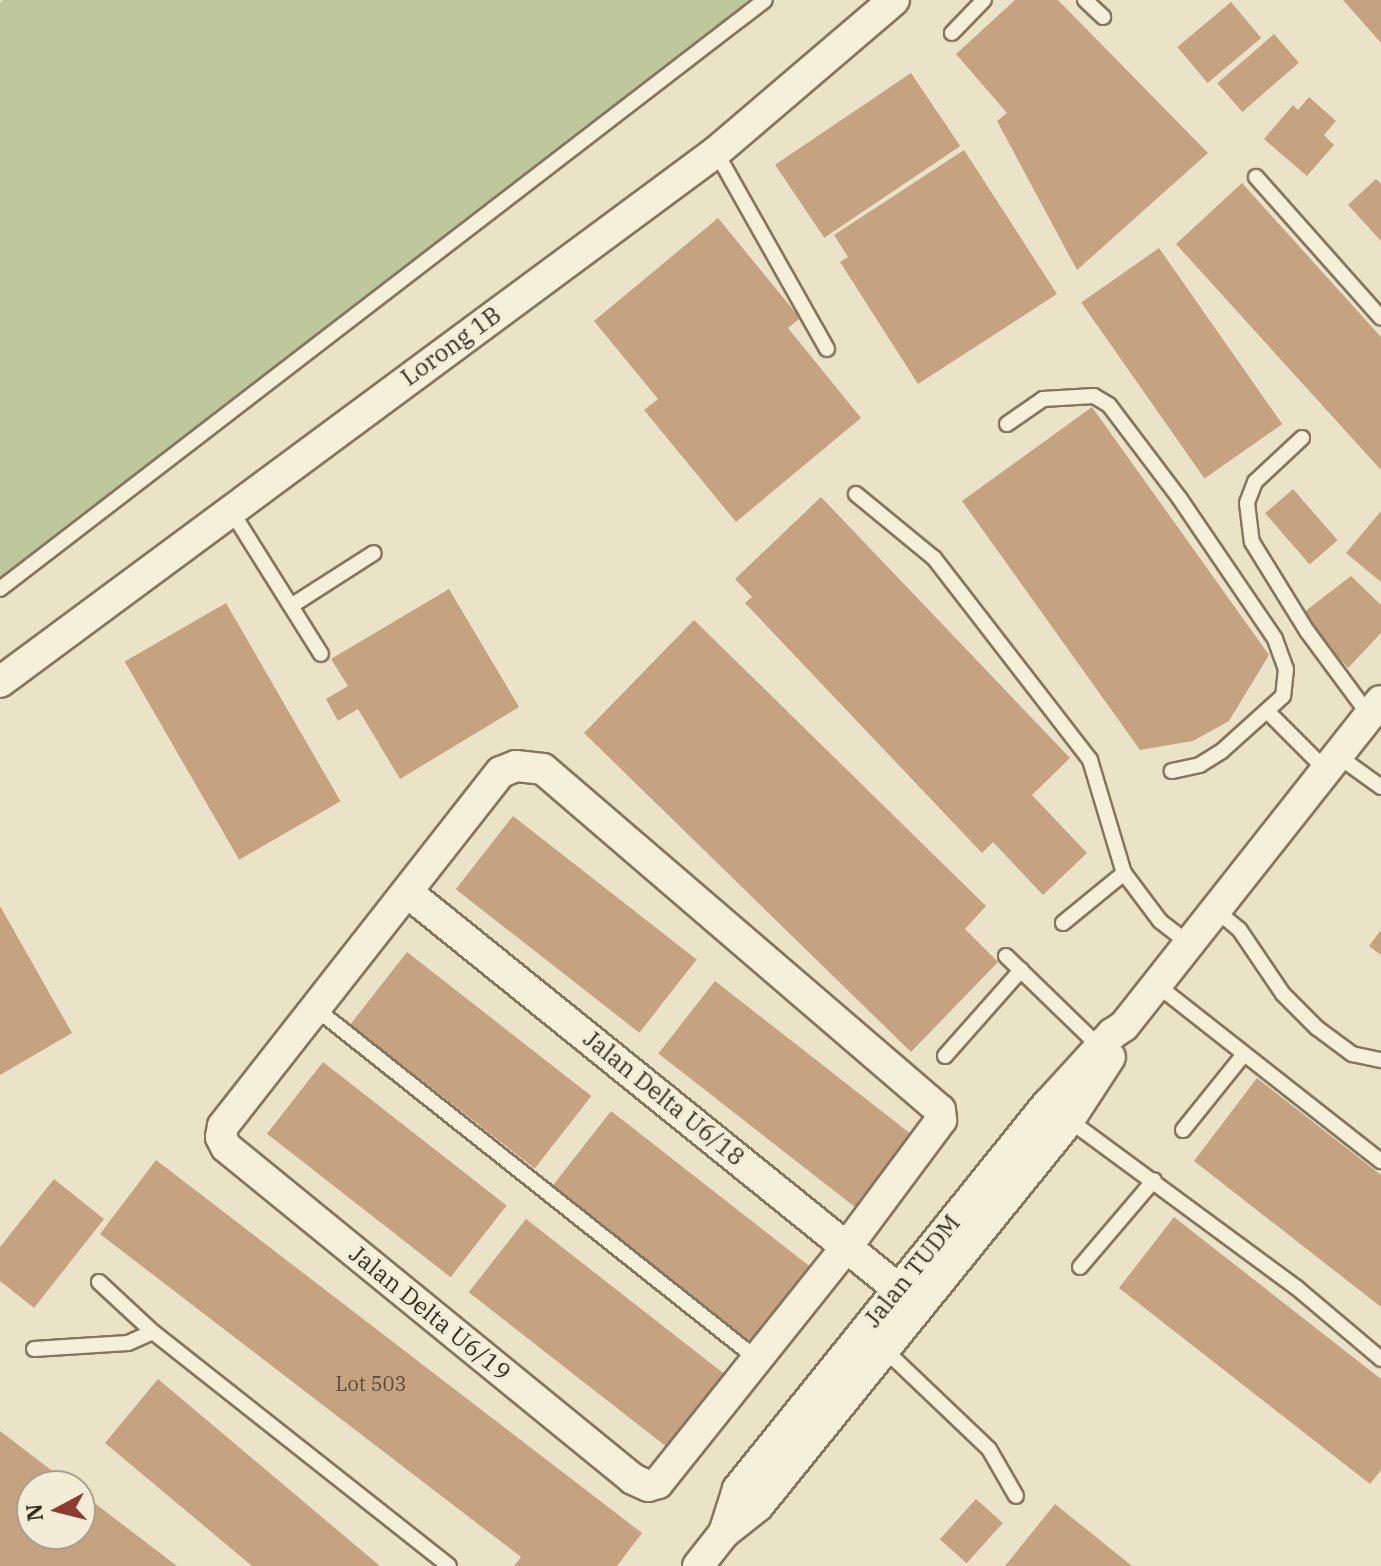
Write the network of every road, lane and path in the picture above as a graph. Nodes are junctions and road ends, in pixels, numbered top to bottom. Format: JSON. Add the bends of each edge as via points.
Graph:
{"nodes":[{"id":1,"x":765,"y":0,"type":"edge"},
{"id":2,"x":894,"y":0,"type":"edge"},
{"id":3,"x":984,"y":0,"type":"edge"},
{"id":4,"x":1085,"y":0,"type":"edge"},
{"id":5,"x":1103,"y":17,"type":"dead end"},
{"id":6,"x":952,"y":33,"type":"dead end"},
{"id":7,"x":716,"y":152,"type":"junction"},
{"id":8,"x":1256,"y":177,"type":"dead end"},
{"id":9,"x":1381,"y":318,"type":"edge"},
{"id":10,"x":827,"y":349,"type":"dead end"},
{"id":11,"x":1007,"y":424,"type":"dead end"},
{"id":12,"x":1302,"y":438,"type":"dead end"},
{"id":13,"x":856,"y":494,"type":"dead end"},
{"id":14,"x":230,"y":509,"type":"junction"},
{"id":15,"x":374,"y":553,"type":"dead end"},
{"id":16,"x":0,"y":589,"type":"edge"},
{"id":17,"x":291,"y":606,"type":"junction"},
{"id":18,"x":321,"y":654,"type":"dead end"},
{"id":19,"x":0,"y":682,"type":"edge"},
{"id":20,"x":1375,"y":708,"type":"edge"},
{"id":21,"x":1267,"y":711,"type":"junction"},
{"id":22,"x":1332,"y":763,"type":"junction"},
{"id":23,"x":1172,"y":771,"type":"dead end"},
{"id":24,"x":1381,"y":787,"type":"edge"},
{"id":25,"x":1124,"y":873,"type":"junction"},
{"id":26,"x":407,"y":892,"type":"junction"},
{"id":27,"x":1216,"y":910,"type":"junction"},
{"id":28,"x":1063,"y":923,"type":"dead end"},
{"id":29,"x":1189,"y":944,"type":"junction"},
{"id":30,"x":1006,"y":956,"type":"dead end"},
{"id":31,"x":1021,"y":970,"type":"junction"},
{"id":32,"x":1157,"y":985,"type":"junction"},
{"id":33,"x":315,"y":1008,"type":"junction"},
{"id":34,"x":1124,"y":1026,"type":"junction"},
{"id":35,"x":1100,"y":1047,"type":"junction"},
{"id":36,"x":1244,"y":1054,"type":"junction"},
{"id":37,"x":945,"y":1056,"type":"dead end"},
{"id":38,"x":1381,"y":1060,"type":"edge"},
{"id":39,"x":1069,"y":1120,"type":"junction"},
{"id":40,"x":1183,"y":1130,"type":"dead end"},
{"id":41,"x":1381,"y":1161,"type":"edge"},
{"id":42,"x":1154,"y":1180,"type":"junction"},
{"id":43,"x":848,"y":1245,"type":"junction"},
{"id":44,"x":1080,"y":1267,"type":"dead end"},
{"id":45,"x":99,"y":1282,"type":"dead end"},
{"id":46,"x":909,"y":1297,"type":"junction"},
{"id":47,"x":153,"y":1332,"type":"junction"},
{"id":48,"x":34,"y":1349,"type":"dead end"},
{"id":49,"x":884,"y":1349,"type":"junction"},
{"id":50,"x":757,"y":1359,"type":"junction"},
{"id":51,"x":1381,"y":1359,"type":"edge"},
{"id":52,"x":1016,"y":1496,"type":"dead end"},
{"id":53,"x":724,"y":1533,"type":"junction"},
{"id":54,"x":449,"y":1566,"type":"edge"},
{"id":55,"x":698,"y":1566,"type":"edge"}],
"edges":[{"from":1,"to":16,"type":"lane"},
{"from":2,"to":7,"type":"street","name":"Lorong 1B"},
{"from":3,"to":6,"type":"lane"},
{"from":4,"to":5,"type":"lane"},
{"from":7,"to":10,"type":"lane"},
{"from":7,"to":14,"type":"street","name":"Lorong 1B"},
{"from":8,"to":9,"type":"lane"},
{"from":11,"to":21,"type":"lane","via":[[1043,399],[1094,396],[1109,405],[1275,639],[1287,684]]},
{"from":12,"to":20,"type":"lane","via":[[1255,482],[1247,503],[1252,542],[1307,631]]},
{"from":13,"to":25,"type":"lane","via":[[934,558],[1090,760]]},
{"from":14,"to":17,"type":"lane"},
{"from":14,"to":19,"type":"street","name":"Lorong 1B"},
{"from":15,"to":17,"type":"lane"},
{"from":17,"to":18,"type":"lane"},
{"from":20,"to":22,"type":"street","name":"Jalan TUDM"},
{"from":21,"to":22,"type":"lane"},
{"from":21,"to":23,"type":"lane","via":[[1200,765]]},
{"from":22,"to":24,"type":"lane"},
{"from":22,"to":27,"type":"street","name":"Jalan TUDM"},
{"from":25,"to":28,"type":"lane"},
{"from":25,"to":29,"type":"lane","via":[[1160,921]]},
{"from":26,"to":33,"type":"street"},
{"from":26,"to":43,"type":"street","name":"Jalan Delta U6/18"},
{"from":26,"to":43,"type":"street","via":[[501,772],[516,766],[543,769],[940,1110],[941,1120]]},
{"from":27,"to":29,"type":"street","name":"Jalan TUDM"},
{"from":27,"to":38,"type":"lane","via":[[1239,929],[1283,994],[1317,1028],[1352,1054]]},
{"from":29,"to":32,"type":"street","name":"Jalan TUDM"},
{"from":30,"to":31,"type":"lane"},
{"from":31,"to":35,"type":"lane"},
{"from":31,"to":37,"type":"lane"},
{"from":32,"to":34,"type":"street","name":"Jalan TUDM"},
{"from":32,"to":36,"type":"lane"},
{"from":33,"to":50,"type":"lane"},
{"from":33,"to":50,"type":"street","name":"Jalan Delta U6/19","via":[[223,1126],[226,1147],[633,1479],[648,1486],[658,1483]]},
{"from":34,"to":35,"type":"street","name":"Jalan TUDM"},
{"from":34,"to":39,"type":"street","name":"Jalan TUDM","via":[[1120,1042]]},
{"from":35,"to":46,"type":"street","name":"Jalan TUDM","via":[[1048,1104]]},
{"from":36,"to":40,"type":"lane"},
{"from":36,"to":41,"type":"lane"},
{"from":39,"to":42,"type":"lane"},
{"from":39,"to":46,"type":"street","name":"Jalan TUDM"},
{"from":42,"to":44,"type":"lane"},
{"from":42,"to":51,"type":"lane"},
{"from":43,"to":46,"type":"street","name":"Jalan Delta U6/18"},
{"from":43,"to":50,"type":"street"},
{"from":45,"to":47,"type":"lane"},
{"from":46,"to":49,"type":"street","name":"Jalan TUDM"},
{"from":46,"to":53,"type":"street","name":"Jalan TUDM","via":[[738,1489]]},
{"from":47,"to":48,"type":"lane","via":[[128,1343]]},
{"from":47,"to":54,"type":"lane"},
{"from":49,"to":52,"type":"lane","via":[[989,1449]]},
{"from":49,"to":53,"type":"street","name":"Jalan TUDM","via":[[758,1506]]},
{"from":53,"to":55,"type":"street","name":"Jalan TUDM"}]}
